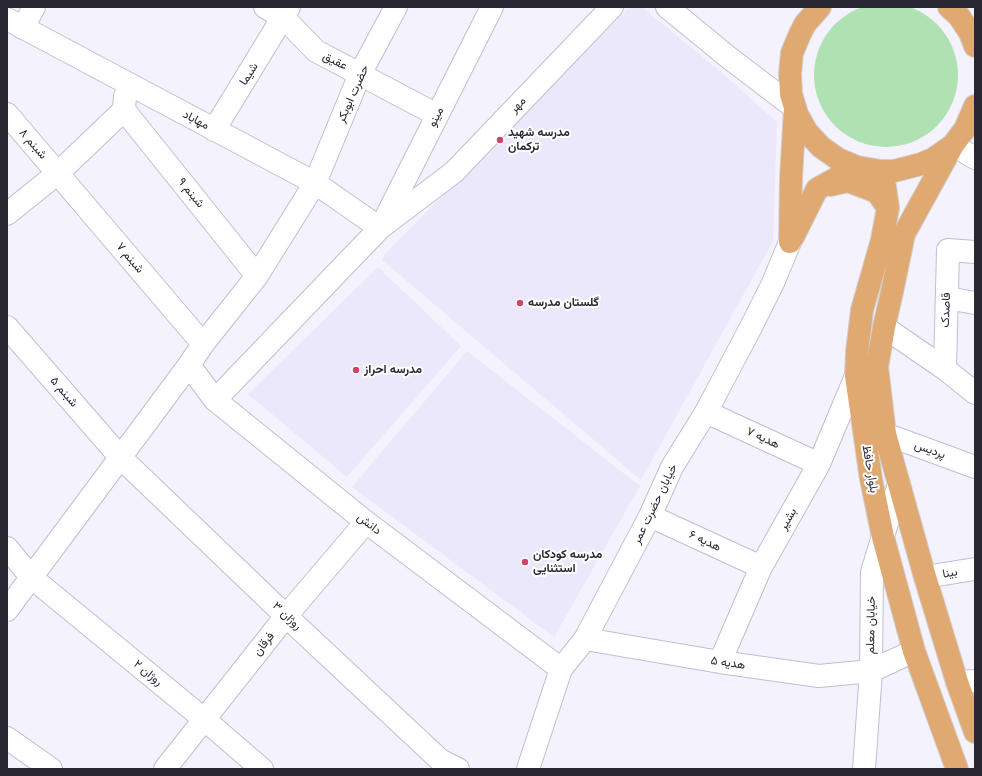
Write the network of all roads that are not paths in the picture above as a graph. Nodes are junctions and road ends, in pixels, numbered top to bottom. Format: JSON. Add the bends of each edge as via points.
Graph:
{"nodes":[{"id":1,"x":34,"y":7,"type":"edge"},
{"id":2,"x":265,"y":7,"type":"edge"},
{"id":3,"x":396,"y":7,"type":"edge"},
{"id":4,"x":492,"y":7,"type":"edge"},
{"id":5,"x":612,"y":7,"type":"edge"},
{"id":6,"x":667,"y":7,"type":"edge"},
{"id":7,"x":807,"y":7,"type":"edge"},
{"id":8,"x":820,"y":7,"type":"edge"},
{"id":9,"x":949,"y":7,"type":"edge"},
{"id":10,"x":968,"y":7,"type":"edge"},
{"id":11,"x":286,"y":12,"type":"edge"},
{"id":12,"x":15,"y":23,"type":"edge"},
{"id":13,"x":800,"y":34,"type":"junction"},
{"id":14,"x":972,"y":40,"type":"edge"},
{"id":15,"x":360,"y":74,"type":"junction"},
{"id":16,"x":127,"y":83,"type":"junction"},
{"id":17,"x":975,"y":106,"type":"edge"},
{"id":18,"x":795,"y":108,"type":"junction"},
{"id":19,"x":124,"y":110,"type":"junction"},
{"id":20,"x":7,"y":114,"type":"edge"},
{"id":21,"x":437,"y":115,"type":"junction"},
{"id":22,"x":214,"y":130,"type":"junction"},
{"id":23,"x":953,"y":145,"type":"junction"},
{"id":24,"x":975,"y":158,"type":"edge"},
{"id":25,"x":862,"y":168,"type":"junction"},
{"id":26,"x":58,"y":173,"type":"junction"},
{"id":27,"x":315,"y":183,"type":"junction"},
{"id":28,"x":817,"y":189,"type":"junction"},
{"id":29,"x":888,"y":208,"type":"junction"},
{"id":30,"x":7,"y":214,"type":"edge"},
{"id":31,"x":380,"y":228,"type":"junction"},
{"id":32,"x":790,"y":242,"type":"junction"},
{"id":33,"x":975,"y":252,"type":"edge"},
{"id":34,"x":257,"y":276,"type":"junction"},
{"id":35,"x":947,"y":298,"type":"junction"},
{"id":36,"x":975,"y":303,"type":"edge"},
{"id":37,"x":7,"y":327,"type":"edge"},
{"id":38,"x":884,"y":327,"type":"junction"},
{"id":39,"x":203,"y":344,"type":"junction"},
{"id":40,"x":189,"y":365,"type":"junction"},
{"id":41,"x":945,"y":369,"type":"junction"},
{"id":42,"x":856,"y":376,"type":"junction"},
{"id":43,"x":975,"y":393,"type":"edge"},
{"id":44,"x":215,"y":400,"type":"junction"},
{"id":45,"x":706,"y":412,"type":"junction"},
{"id":46,"x":886,"y":434,"type":"junction"},
{"id":47,"x":120,"y":458,"type":"junction"},
{"id":48,"x":973,"y":463,"type":"edge"},
{"id":49,"x":819,"y":464,"type":"junction"},
{"id":50,"x":899,"y":484,"type":"junction"},
{"id":51,"x":650,"y":516,"type":"junction"},
{"id":52,"x":366,"y":522,"type":"junction"},
{"id":53,"x":883,"y":537,"type":"junction"},
{"id":54,"x":7,"y":548,"type":"edge"},
{"id":55,"x":760,"y":567,"type":"junction"},
{"id":56,"x":975,"y":569,"type":"edge"},
{"id":57,"x":925,"y":577,"type":"junction"},
{"id":58,"x":32,"y":578,"type":"junction"},
{"id":59,"x":7,"y":610,"type":"edge"},
{"id":60,"x":286,"y":616,"type":"junction"},
{"id":61,"x":585,"y":639,"type":"junction"},
{"id":62,"x":914,"y":651,"type":"junction"},
{"id":63,"x":720,"y":662,"type":"junction"},
{"id":64,"x":561,"y":669,"type":"junction"},
{"id":65,"x":871,"y":671,"type":"junction"},
{"id":66,"x":966,"y":682,"type":"edge"},
{"id":67,"x":205,"y":720,"type":"junction"},
{"id":68,"x":975,"y":732,"type":"edge"},
{"id":69,"x":7,"y":738,"type":"edge"},
{"id":70,"x":444,"y":766,"type":"edge"},
{"id":71,"x":51,"y":769,"type":"edge"},
{"id":72,"x":166,"y":769,"type":"edge"},
{"id":73,"x":262,"y":769,"type":"edge"},
{"id":74,"x":528,"y":769,"type":"edge"},
{"id":75,"x":864,"y":769,"type":"edge"},
{"id":76,"x":957,"y":769,"type":"edge"}],
"edges":[{"from":1,"to":12,"type":"street"},
{"from":2,"to":11,"type":"street","name":"عقیق"},
{"from":3,"to":15,"type":"street","name":"حضرت ابوبکر"},
{"from":4,"to":21,"type":"street","name":"مینو"},
{"from":5,"to":31,"type":"street","name":"مهر","via":[[454,172]]},
{"from":6,"to":18,"type":"street"},
{"from":7,"to":13,"type":"main road"},
{"from":8,"to":13,"type":"main road"},
{"from":9,"to":14,"type":"main road","via":[[959,16]]},
{"from":10,"to":14,"type":"main road"},
{"from":11,"to":15,"type":"street","name":"عقیق","via":[[316,51]]},
{"from":11,"to":22,"type":"street","name":"شیما"},
{"from":12,"to":16,"type":"street","name":"مهاباد"},
{"from":13,"to":18,"type":"main road","via":[[792,53],[790,74]]},
{"from":15,"to":21,"type":"street","name":"عقیق"},
{"from":15,"to":27,"type":"street","name":"حضرت ابوبکر"},
{"from":16,"to":19,"type":"street"},
{"from":16,"to":22,"type":"street","name":"مهاباد"},
{"from":17,"to":23,"type":"main road","via":[[965,129]]},
{"from":18,"to":25,"type":"main road","via":[[807,132],[822,147],[838,160]]},
{"from":18,"to":32,"type":"main road"},
{"from":19,"to":26,"type":"street"},
{"from":19,"to":34,"type":"street","name":"شبنم ۹"},
{"from":20,"to":26,"type":"street","name":"شبنم ۸"},
{"from":21,"to":31,"type":"street","name":"مینو"},
{"from":22,"to":27,"type":"street","name":"مهاباد"},
{"from":23,"to":24,"type":"street"},
{"from":23,"to":25,"type":"main road","via":[[933,158],[908,169],[894,171]]},
{"from":23,"to":38,"type":"main road","name":"بلوار حافظ","via":[[904,234]]},
{"from":25,"to":28,"type":"main road"},
{"from":25,"to":29,"type":"main road","name":"بلوار حافظ","via":[[884,180]]},
{"from":26,"to":30,"type":"street"},
{"from":26,"to":39,"type":"street","name":"شبنم ۷"},
{"from":27,"to":31,"type":"street","name":"مهاباد"},
{"from":27,"to":34,"type":"street","name":"حضرت ابوبکر"},
{"from":28,"to":29,"type":"main road","via":[[848,181],[877,192]]},
{"from":28,"to":32,"type":"main road"},
{"from":29,"to":42,"type":"main road","name":"بلوار حافظ","via":[[882,240],[862,310],[856,352]]},
{"from":31,"to":44,"type":"street"},
{"from":32,"to":45,"type":"street","name":"خیابان حضرت عمر","via":[[773,283]]},
{"from":33,"to":35,"type":"street","name":"قاصدک","via":[[948,250]]},
{"from":34,"to":39,"type":"street","name":"حضرت ابوبکر"},
{"from":35,"to":36,"type":"street"},
{"from":35,"to":41,"type":"street","name":"قاصدک"},
{"from":37,"to":47,"type":"street","name":"شبنم ۵"},
{"from":38,"to":41,"type":"street"},
{"from":38,"to":46,"type":"main road","name":"بلوار حافظ","via":[[877,367]]},
{"from":39,"to":40,"type":"street","name":"حضرت ابوبکر"},
{"from":40,"to":44,"type":"street","name":"دانش"},
{"from":40,"to":47,"type":"street","name":"حضرت ابوبکر"},
{"from":41,"to":43,"type":"street"},
{"from":42,"to":49,"type":"street","name":"بشیر"},
{"from":42,"to":53,"type":"main road","name":"بلوار حافظ","via":[[871,479]]},
{"from":44,"to":52,"type":"street","name":"دانش"},
{"from":45,"to":49,"type":"street","name":"هدیه ۷"},
{"from":45,"to":51,"type":"street","name":"خیابان حضرت عمر","via":[[672,467]]},
{"from":46,"to":48,"type":"street","name":"پردیس"},
{"from":46,"to":50,"type":"main road","name":"بلوار حافظ"},
{"from":47,"to":58,"type":"street","name":"حضرت ابوبکر"},
{"from":47,"to":60,"type":"street","name":"روژان ۳"},
{"from":49,"to":55,"type":"street","name":"بشیر"},
{"from":50,"to":53,"type":"street","name":"خیابان معلم"},
{"from":50,"to":57,"type":"main road","name":"بلوار حافظ"},
{"from":51,"to":55,"type":"street","name":"هدیه ۶"},
{"from":51,"to":61,"type":"street","name":"خیابان حضرت عمر"},
{"from":52,"to":60,"type":"street","name":"فرقان"},
{"from":52,"to":64,"type":"street","name":"دانش"},
{"from":53,"to":62,"type":"main road","name":"بلوار حافظ"},
{"from":53,"to":65,"type":"street","name":"خیابان معلم","via":[[872,572]]},
{"from":54,"to":58,"type":"street","name":"روژان ۲"},
{"from":55,"to":63,"type":"street","name":"بشیر"},
{"from":56,"to":57,"type":"street","name":"بینا"},
{"from":57,"to":66,"type":"main road","name":"بلوار حافظ"},
{"from":58,"to":59,"type":"street","name":"حضرت ابوبکر"},
{"from":58,"to":67,"type":"street","name":"روژان ۲"},
{"from":60,"to":67,"type":"street","name":"فرقان"},
{"from":60,"to":70,"type":"street","name":"روژان ۳"},
{"from":61,"to":63,"type":"street","name":"هدیه ۵"},
{"from":61,"to":64,"type":"street","name":"خیابان حضرت عمر"},
{"from":62,"to":65,"type":"street","name":"هدیه ۵"},
{"from":62,"to":76,"type":"main road","name":"بلوار حافظ"},
{"from":63,"to":65,"type":"street","name":"هدیه ۵","via":[[820,676]]},
{"from":64,"to":74,"type":"street","name":"خیابان حضرت عمر"},
{"from":65,"to":75,"type":"street","name":"خیابان معلم"},
{"from":66,"to":68,"type":"main road","name":"بلوار حافظ"},
{"from":67,"to":72,"type":"street","name":"فرقان"},
{"from":67,"to":73,"type":"street","name":"روژان ۲"},
{"from":69,"to":71,"type":"street"}]}
